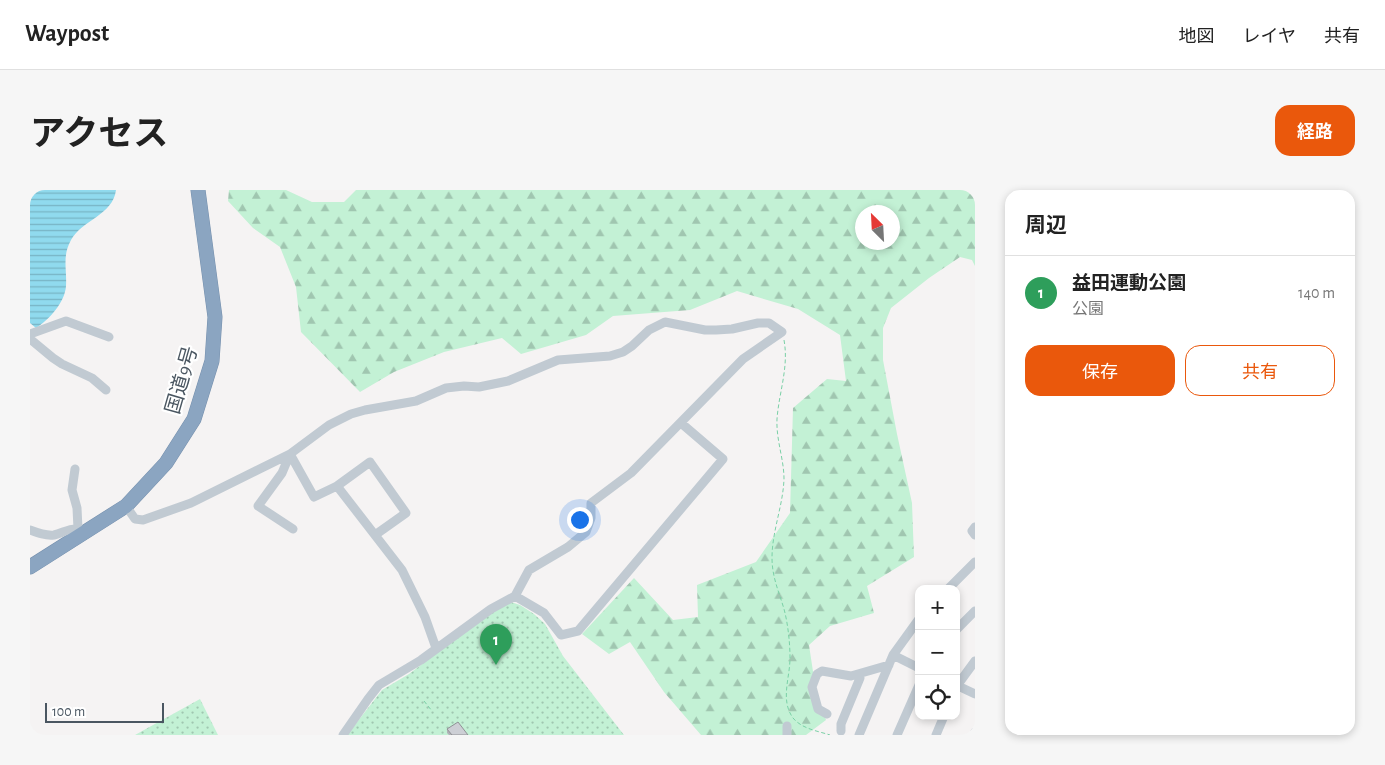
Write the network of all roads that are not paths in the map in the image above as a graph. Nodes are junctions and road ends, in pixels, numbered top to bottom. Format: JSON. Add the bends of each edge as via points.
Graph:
{"nodes":[{"id":1,"x":198,"y":190,"type":"edge"},
{"id":2,"x":30,"y":334,"type":"edge"},
{"id":3,"x":108,"y":337,"type":"dead end"},
{"id":4,"x":30,"y":339,"type":"edge"},
{"id":5,"x":106,"y":390,"type":"dead end"},
{"id":6,"x":680,"y":423,"type":"junction"},
{"id":7,"x":290,"y":454,"type":"junction"},
{"id":8,"x":75,"y":469,"type":"dead end"},
{"id":9,"x":337,"y":486,"type":"junction"},
{"id":10,"x":126,"y":506,"type":"junction"},
{"id":11,"x":975,"y":527,"type":"edge"},
{"id":12,"x":293,"y":529,"type":"dead end"},
{"id":13,"x":30,"y":530,"type":"edge"},
{"id":14,"x":80,"y":531,"type":"junction"},
{"id":15,"x":975,"y":534,"type":"edge"},
{"id":16,"x":375,"y":535,"type":"junction"},
{"id":17,"x":975,"y":562,"type":"edge"},
{"id":18,"x":30,"y":567,"type":"edge"},
{"id":19,"x":952,"y":585,"type":"edge"},
{"id":20,"x":515,"y":596,"type":"junction"},
{"id":21,"x":975,"y":612,"type":"edge"},
{"id":22,"x":915,"y":625,"type":"edge"},
{"id":23,"x":960,"y":626,"type":"edge"},
{"id":24,"x":436,"y":648,"type":"junction"},
{"id":25,"x":893,"y":655,"type":"junction"},
{"id":26,"x":975,"y":661,"type":"edge"},
{"id":27,"x":889,"y":665,"type":"junction"},
{"id":28,"x":915,"y":666,"type":"edge"},
{"id":29,"x":860,"y":678,"type":"dead end"},
{"id":30,"x":960,"y":681,"type":"edge"},
{"id":31,"x":960,"y":688,"type":"edge"},
{"id":32,"x":975,"y":694,"type":"edge"},
{"id":33,"x":915,"y":695,"type":"edge"},
{"id":34,"x":826,"y":714,"type":"dead end"},
{"id":35,"x":942,"y":720,"type":"edge"},
{"id":36,"x":838,"y":733,"type":"edge"},
{"id":37,"x":343,"y":735,"type":"edge"},
{"id":38,"x":850,"y":735,"type":"edge"},
{"id":39,"x":858,"y":735,"type":"edge"},
{"id":40,"x":898,"y":735,"type":"edge"},
{"id":41,"x":936,"y":735,"type":"edge"}],
"edges":[{"from":1,"to":10,"type":"highway","name":"国道9号","via":[[215,317],[212,361],[194,420],[166,463]]},
{"from":2,"to":3,"type":"street","via":[[66,320]]},
{"from":4,"to":5,"type":"street","via":[[53,358],[92,378]]},
{"from":6,"to":7,"type":"street","via":[[743,359],[782,332],[768,323],[758,322],[732,329],[710,330],[665,322],[649,330],[623,352],[610,356],[558,360],[508,381],[479,387],[446,388],[416,402],[351,414],[329,425]]},
{"from":6,"to":20,"type":"street","via":[[631,473],[591,503],[591,518],[586,532],[529,570]]},
{"from":6,"to":20,"type":"street","via":[[722,459],[578,631],[562,635],[544,614]]},
{"from":7,"to":9,"type":"street","via":[[314,497]]},
{"from":7,"to":10,"type":"street","via":[[191,503],[143,520],[135,519]]},
{"from":7,"to":12,"type":"street","via":[[282,473],[258,506]]},
{"from":8,"to":14,"type":"street","via":[[72,490]]},
{"from":9,"to":16,"type":"street"},
{"from":9,"to":16,"type":"street","via":[[370,462],[406,513]]},
{"from":10,"to":14,"type":"highway","name":"国道9号"},
{"from":11,"to":15,"type":"street","via":[[972,530]]},
{"from":13,"to":14,"type":"street","via":[[44,535],[71,529]]},
{"from":14,"to":18,"type":"highway","name":"国道9号"},
{"from":16,"to":24,"type":"street","via":[[402,570]]},
{"from":17,"to":19,"type":"street"},
{"from":20,"to":24,"type":"street"},
{"from":21,"to":23,"type":"street"},
{"from":22,"to":25,"type":"street"},
{"from":24,"to":37,"type":"street","via":[[379,685]]},
{"from":25,"to":27,"type":"street"},
{"from":25,"to":28,"type":"street"},
{"from":26,"to":30,"type":"street"},
{"from":27,"to":34,"type":"street","via":[[851,676],[822,671],[817,674],[812,687],[818,709]]},
{"from":27,"to":39,"type":"street"},
{"from":29,"to":36,"type":"street"},
{"from":31,"to":32,"type":"street"},
{"from":33,"to":40,"type":"street"},
{"from":35,"to":41,"type":"street"},
{"from":36,"to":38,"type":"street"}]}
